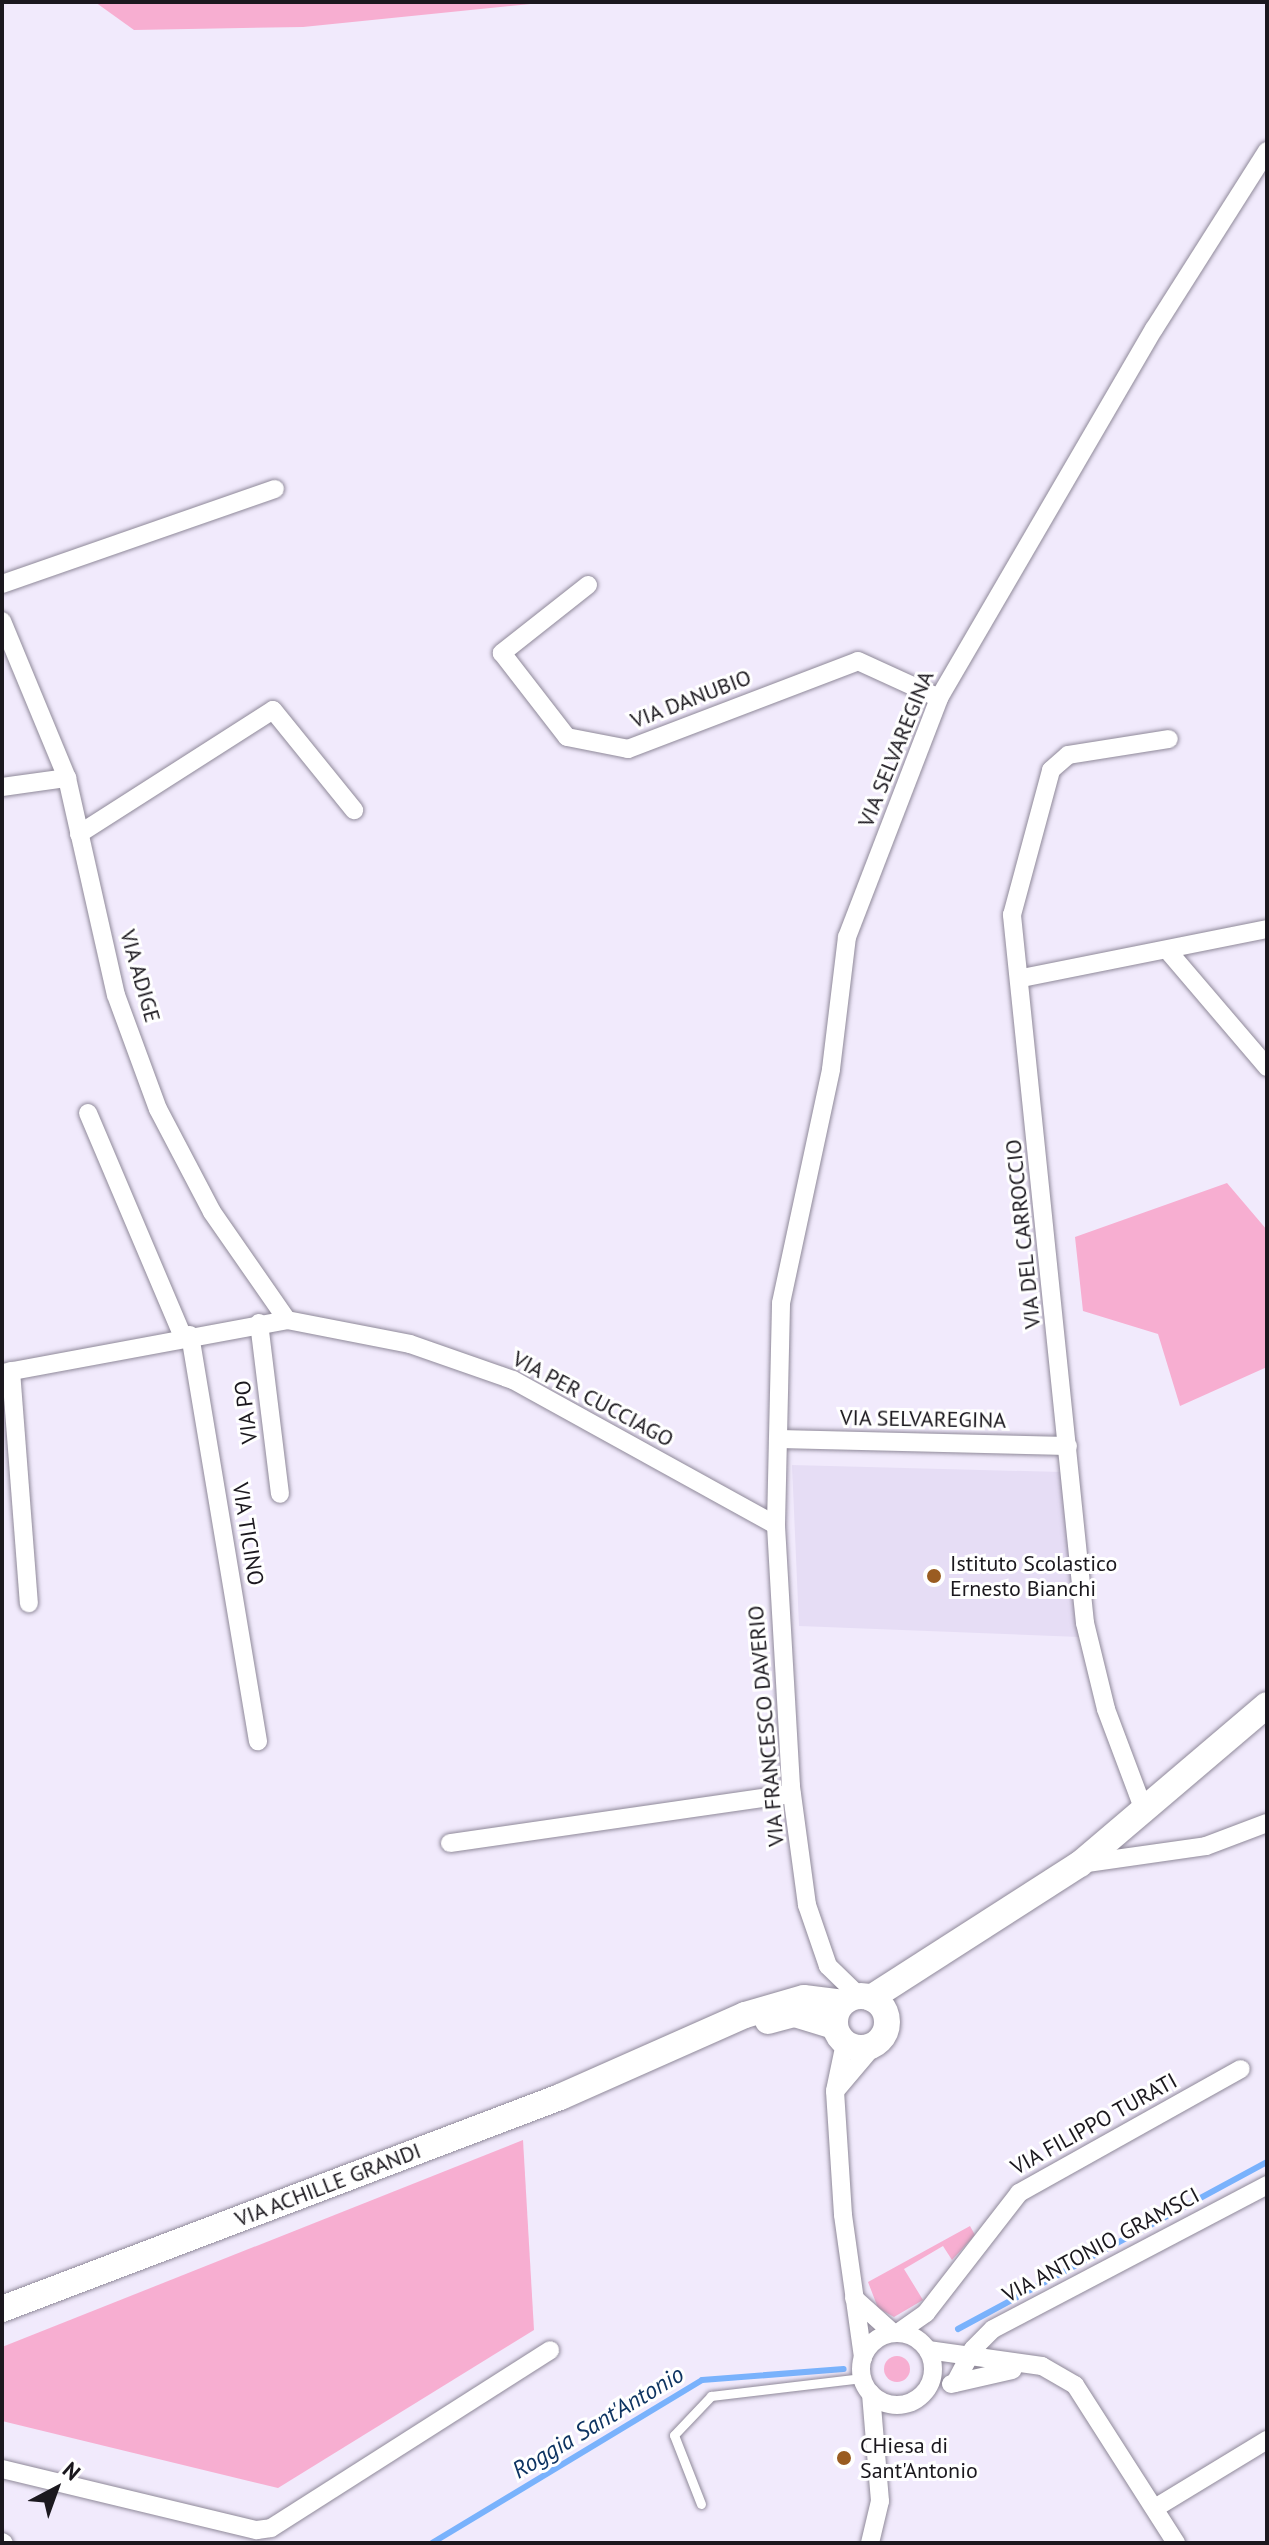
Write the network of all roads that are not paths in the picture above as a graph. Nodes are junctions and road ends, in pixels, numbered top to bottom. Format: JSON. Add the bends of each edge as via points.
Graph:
{"nodes":[{"id":1,"x":1267,"y":151,"type":"edge"},
{"id":2,"x":275,"y":489,"type":"dead end"},
{"id":3,"x":2,"y":584,"type":"edge"},
{"id":4,"x":588,"y":585,"type":"dead end"},
{"id":5,"x":2,"y":621,"type":"edge"},
{"id":6,"x":939,"y":698,"type":"junction"},
{"id":7,"x":1169,"y":739,"type":"dead end"},
{"id":8,"x":67,"y":778,"type":"junction"},
{"id":9,"x":2,"y":787,"type":"edge"},
{"id":10,"x":354,"y":810,"type":"dead end"},
{"id":11,"x":79,"y":834,"type":"junction"},
{"id":12,"x":1267,"y":929,"type":"edge"},
{"id":13,"x":1168,"y":951,"type":"junction"},
{"id":14,"x":1022,"y":978,"type":"junction"},
{"id":15,"x":1267,"y":1067,"type":"edge"},
{"id":16,"x":88,"y":1113,"type":"dead end"},
{"id":17,"x":287,"y":1320,"type":"junction"},
{"id":18,"x":259,"y":1323,"type":"junction"},
{"id":19,"x":187,"y":1336,"type":"junction"},
{"id":20,"x":7,"y":1372,"type":"edge"},
{"id":21,"x":778,"y":1439,"type":"junction"},
{"id":22,"x":1068,"y":1446,"type":"junction"},
{"id":23,"x":280,"y":1494,"type":"dead end"},
{"id":24,"x":776,"y":1525,"type":"junction"},
{"id":25,"x":29,"y":1603,"type":"dead end"},
{"id":26,"x":1267,"y":1705,"type":"edge"},
{"id":27,"x":258,"y":1741,"type":"dead end"},
{"id":28,"x":792,"y":1794,"type":"junction"},
{"id":29,"x":1145,"y":1813,"type":"junction"},
{"id":30,"x":1267,"y":1823,"type":"edge"},
{"id":31,"x":450,"y":1843,"type":"dead end"},
{"id":32,"x":1080,"y":1864,"type":"junction"},
{"id":33,"x":856,"y":2014,"type":"junction"},
{"id":34,"x":875,"y":2044,"type":"joint"},
{"id":35,"x":1241,"y":2069,"type":"dead end"},
{"id":36,"x":835,"y":2091,"type":"junction"},
{"id":37,"x":1267,"y":2185,"type":"edge"},
{"id":38,"x":854,"y":2298,"type":"junction"},
{"id":39,"x":2,"y":2309,"type":"edge"},
{"id":40,"x":926,"y":2313,"type":"junction"},
{"id":41,"x":896,"y":2333,"type":"junction"},
{"id":42,"x":925,"y":2347,"type":"junction"},
{"id":43,"x":550,"y":2350,"type":"dead end"},
{"id":44,"x":863,"y":2358,"type":"junction"},
{"id":45,"x":969,"y":2359,"type":"junction"},
{"id":46,"x":1027,"y":2367,"type":"junction"},
{"id":47,"x":955,"y":2383,"type":"junction"},
{"id":48,"x":866,"y":2386,"type":"junction"},
{"id":49,"x":927,"y":2389,"type":"junction"},
{"id":50,"x":891,"y":2405,"type":"junction"},
{"id":51,"x":874,"y":2429,"type":"junction"},
{"id":52,"x":1267,"y":2440,"type":"edge"},
{"id":53,"x":2,"y":2469,"type":"edge"},
{"id":54,"x":701,"y":2504,"type":"dead end"},
{"id":55,"x":1155,"y":2508,"type":"junction"},
{"id":56,"x":870,"y":2543,"type":"edge"},
{"id":57,"x":1176,"y":2543,"type":"edge"}],
"edges":[{"from":1,"to":6,"type":"street","name":"VIA SELVAREGINA","via":[[1138,356]]},
{"from":2,"to":3,"type":"street"},
{"from":4,"to":6,"type":"street","name":"VIA DANUBIO","via":[[502,653],[567,737],[628,749],[858,661]]},
{"from":5,"to":8,"type":"street","name":"VIA ADIGE"},
{"from":6,"to":21,"type":"street","name":"VIA SELVAREGINA","via":[[847,937],[831,1069],[781,1303]]},
{"from":7,"to":14,"type":"street","name":"VIA DEL CARROCCIO","via":[[1068,755],[1051,770],[1012,915]]},
{"from":8,"to":9,"type":"street"},
{"from":8,"to":11,"type":"street","name":"VIA ADIGE"},
{"from":10,"to":11,"type":"street","via":[[273,710]]},
{"from":11,"to":17,"type":"street","name":"VIA ADIGE","via":[[116,995],[158,1109],[212,1212]]},
{"from":12,"to":13,"type":"street"},
{"from":13,"to":14,"type":"street"},
{"from":13,"to":15,"type":"street"},
{"from":14,"to":22,"type":"street","name":"VIA DEL CARROCCIO"},
{"from":16,"to":19,"type":"street","name":"VIA TICINO"},
{"from":17,"to":18,"type":"street","name":"VIA PER CUCCIAGO"},
{"from":17,"to":24,"type":"street","name":"VIA PER CUCCIAGO","via":[[410,1344],[513,1380]]},
{"from":18,"to":19,"type":"street","name":"VIA PER CUCCIAGO"},
{"from":18,"to":23,"type":"street","name":"VIA PO"},
{"from":19,"to":20,"type":"street","name":"VIA PER CUCCIAGO"},
{"from":19,"to":27,"type":"street","name":"VIA TICINO"},
{"from":20,"to":25,"type":"street"},
{"from":21,"to":22,"type":"street","name":"VIA SELVAREGINA"},
{"from":21,"to":24,"type":"street","name":"VIA SELVAREGINA"},
{"from":22,"to":29,"type":"street","name":"VIA DEL CARROCCIO","via":[[1085,1623],[1106,1709]]},
{"from":24,"to":28,"type":"street","name":"VIA FRANCESCO DAVERIO"},
{"from":26,"to":29,"type":"main road"},
{"from":28,"to":31,"type":"street"},
{"from":28,"to":33,"type":"street","name":"VIA FRANCESCO DAVERIO","via":[[807,1905],[828,1966]]},
{"from":29,"to":32,"type":"main road"},
{"from":30,"to":32,"type":"street","via":[[1206,1846]]},
{"from":32,"to":33,"type":"main road"},
{"from":33,"to":34,"type":"main road","name":"VIA ACHILLE GRANDI","via":[[864,2048]]},
{"from":33,"to":36,"type":"street"},
{"from":33,"to":39,"type":"main road","name":"VIA ACHILLE GRANDI","via":[[795,2014],[653,2056],[560,2097]]},
{"from":34,"to":36,"type":"street"},
{"from":35,"to":40,"type":"street","name":"VIA FILIPPO TURATI","via":[[1019,2193],[999,2212]]},
{"from":36,"to":38,"type":"street"},
{"from":37,"to":45,"type":"street","name":"VIA ANTONIO GRAMSCI","via":[[993,2329],[979,2339]]},
{"from":38,"to":41,"type":"street"},
{"from":38,"to":44,"type":"street"},
{"from":40,"to":41,"type":"street","name":"VIA FILIPPO TURATI"},
{"from":40,"to":42,"type":"street"},
{"from":41,"to":42,"type":"street"},
{"from":41,"to":44,"type":"street","via":[[874,2341]]},
{"from":42,"to":45,"type":"street"},
{"from":42,"to":49,"type":"street","via":[[933,2370]]},
{"from":43,"to":53,"type":"street","via":[[271,2528],[257,2530]]},
{"from":44,"to":48,"type":"street"},
{"from":45,"to":46,"type":"street"},
{"from":45,"to":47,"type":"street","name":"VIA ANTONIO GRAMSCI"},
{"from":46,"to":47,"type":"street"},
{"from":46,"to":55,"type":"street","via":[[1042,2366],[1075,2385]]},
{"from":47,"to":49,"type":"street"},
{"from":48,"to":50,"type":"street"},
{"from":48,"to":51,"type":"street"},
{"from":48,"to":54,"type":"lane","via":[[711,2396],[674,2435]]},
{"from":49,"to":50,"type":"street","via":[[911,2402]]},
{"from":50,"to":51,"type":"street"},
{"from":51,"to":56,"type":"street","via":[[880,2501]]},
{"from":52,"to":55,"type":"street"},
{"from":55,"to":57,"type":"street"}]}
